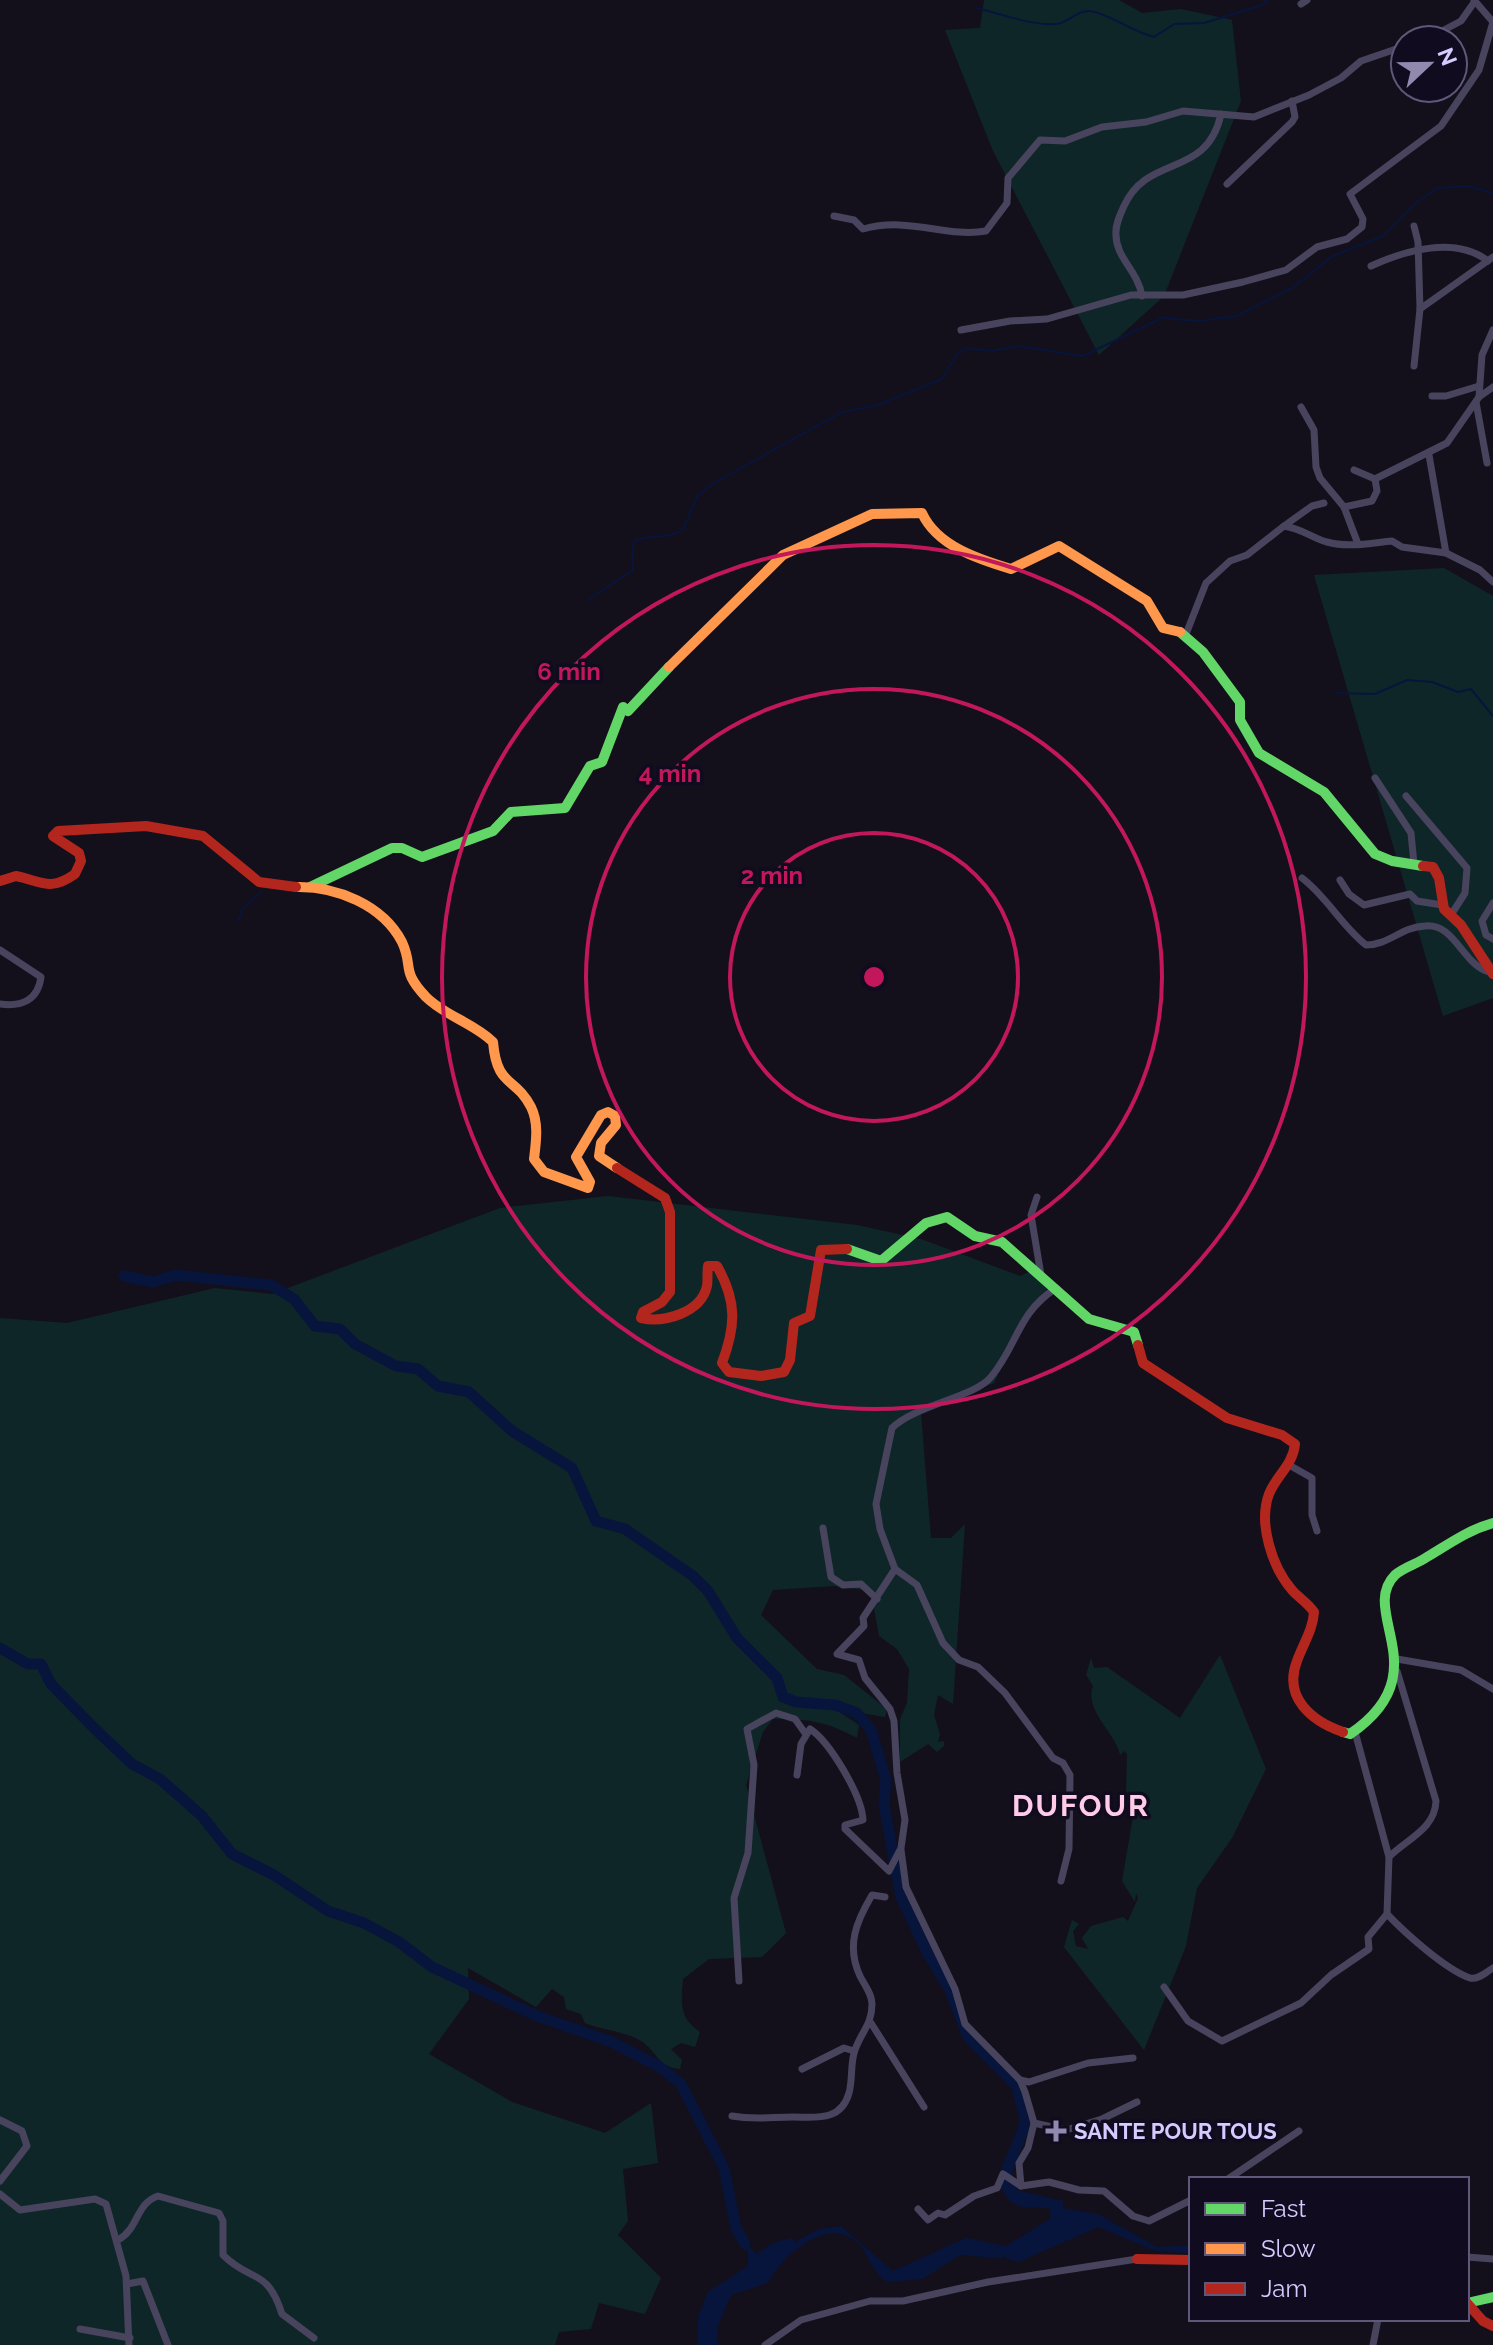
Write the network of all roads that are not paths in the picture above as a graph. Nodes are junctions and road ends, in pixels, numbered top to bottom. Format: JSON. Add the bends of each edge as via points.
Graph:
{"nodes":[{"id":1,"x":1474,"y":1,"type":"edge"},
{"id":2,"x":1493,"y":22,"type":"edge"},
{"id":3,"x":1455,"y":24,"type":"edge"},
{"id":4,"x":1389,"y":51,"type":"edge"},
{"id":5,"x":1292,"y":101,"type":"junction"},
{"id":6,"x":1221,"y":114,"type":"junction"},
{"id":7,"x":1227,"y":184,"type":"dead end"},
{"id":8,"x":834,"y":216,"type":"dead end"},
{"id":9,"x":1414,"y":226,"type":"dead end"},
{"id":10,"x":1418,"y":251,"type":"junction"},
{"id":11,"x":1490,"y":259,"type":"edge"},
{"id":12,"x":1371,"y":266,"type":"dead end"},
{"id":13,"x":1142,"y":296,"type":"junction"},
{"id":14,"x":1420,"y":309,"type":"junction"},
{"id":15,"x":961,"y":330,"type":"dead end"},
{"id":16,"x":1493,"y":330,"type":"edge"},
{"id":17,"x":1414,"y":366,"type":"dead end"},
{"id":18,"x":1479,"y":386,"type":"junction"},
{"id":19,"x":1493,"y":387,"type":"edge"},
{"id":20,"x":1432,"y":396,"type":"dead end"},
{"id":21,"x":1478,"y":400,"type":"junction"},
{"id":22,"x":1301,"y":407,"type":"dead end"},
{"id":23,"x":1429,"y":455,"type":"junction"},
{"id":24,"x":1487,"y":463,"type":"dead end"},
{"id":25,"x":1354,"y":470,"type":"dead end"},
{"id":26,"x":1375,"y":479,"type":"junction"},
{"id":27,"x":1324,"y":503,"type":"dead end"},
{"id":28,"x":1344,"y":507,"type":"junction"},
{"id":29,"x":1284,"y":526,"type":"junction"},
{"id":30,"x":1358,"y":544,"type":"junction"},
{"id":31,"x":1446,"y":553,"type":"junction"},
{"id":32,"x":1493,"y":582,"type":"edge"},
{"id":33,"x":1186,"y":634,"type":"junction"},
{"id":34,"x":1375,"y":778,"type":"dead end"},
{"id":35,"x":1406,"y":796,"type":"dead end"},
{"id":36,"x":1414,"y":864,"type":"junction"},
{"id":37,"x":1302,"y":878,"type":"dead end"},
{"id":38,"x":1340,"y":880,"type":"dead end"},
{"id":39,"x":0,"y":881,"type":"edge"},
{"id":40,"x":310,"y":887,"type":"junction"},
{"id":41,"x":1493,"y":903,"type":"edge"},
{"id":42,"x":1442,"y":905,"type":"junction"},
{"id":43,"x":1451,"y":915,"type":"junction"},
{"id":44,"x":1493,"y":939,"type":"edge"},
{"id":45,"x":0,"y":950,"type":"edge"},
{"id":46,"x":1491,"y":973,"type":"edge"},
{"id":47,"x":0,"y":1004,"type":"edge"},
{"id":48,"x":1037,"y":1197,"type":"dead end"},
{"id":49,"x":1041,"y":1275,"type":"junction"},
{"id":50,"x":1056,"y":1288,"type":"junction"},
{"id":51,"x":1289,"y":1465,"type":"junction"},
{"id":52,"x":1493,"y":1523,"type":"edge"},
{"id":53,"x":823,"y":1528,"type":"dead end"},
{"id":54,"x":1317,"y":1531,"type":"dead end"},
{"id":55,"x":895,"y":1569,"type":"junction"},
{"id":56,"x":877,"y":1599,"type":"junction"},
{"id":57,"x":1396,"y":1663,"type":"junction"},
{"id":58,"x":1493,"y":1689,"type":"edge"},
{"id":59,"x":1355,"y":1732,"type":"junction"},
{"id":60,"x":805,"y":1733,"type":"junction"},
{"id":61,"x":797,"y":1775,"type":"dead end"},
{"id":62,"x":901,"y":1848,"type":"junction"},
{"id":63,"x":1389,"y":1857,"type":"junction"},
{"id":64,"x":1061,"y":1881,"type":"dead end"},
{"id":65,"x":885,"y":1897,"type":"dead end"},
{"id":66,"x":1387,"y":1914,"type":"junction"},
{"id":67,"x":1493,"y":1968,"type":"edge"},
{"id":68,"x":739,"y":1981,"type":"dead end"},
{"id":69,"x":1164,"y":1987,"type":"dead end"},
{"id":70,"x":871,"y":2023,"type":"junction"},
{"id":71,"x":854,"y":2051,"type":"junction"},
{"id":72,"x":1133,"y":2058,"type":"dead end"},
{"id":73,"x":802,"y":2069,"type":"dead end"},
{"id":74,"x":1020,"y":2080,"type":"junction"},
{"id":75,"x":1137,"y":2102,"type":"dead end"},
{"id":76,"x":924,"y":2107,"type":"dead end"},
{"id":77,"x":732,"y":2116,"type":"dead end"},
{"id":78,"x":0,"y":2120,"type":"edge"},
{"id":79,"x":1034,"y":2123,"type":"junction"},
{"id":80,"x":1299,"y":2131,"type":"dead end"},
{"id":81,"x":1231,"y":2177,"type":"edge"},
{"id":82,"x":0,"y":2181,"type":"edge"},
{"id":83,"x":1021,"y":2186,"type":"junction"},
{"id":84,"x":0,"y":2194,"type":"edge"},
{"id":85,"x":1189,"y":2201,"type":"edge"},
{"id":86,"x":918,"y":2209,"type":"dead end"},
{"id":87,"x":118,"y":2240,"type":"junction"},
{"id":88,"x":1469,"y":2257,"type":"edge"},
{"id":89,"x":1137,"y":2259,"type":"joint"},
{"id":90,"x":1493,"y":2259,"type":"edge"},
{"id":91,"x":1189,"y":2260,"type":"edge"},
{"id":92,"x":127,"y":2284,"type":"junction"},
{"id":93,"x":1493,"y":2297,"type":"edge"},
{"id":94,"x":1469,"y":2303,"type":"edge"},
{"id":95,"x":1469,"y":2305,"type":"edge"},
{"id":96,"x":1378,"y":2321,"type":"edge"},
{"id":97,"x":1493,"y":2326,"type":"edge"},
{"id":98,"x":80,"y":2329,"type":"dead end"},
{"id":99,"x":314,"y":2338,"type":"dead end"},
{"id":100,"x":129,"y":2341,"type":"edge"},
{"id":101,"x":168,"y":2345,"type":"edge"},
{"id":102,"x":765,"y":2345,"type":"edge"},
{"id":103,"x":1373,"y":2345,"type":"edge"}],
"edges":[{"from":1,"to":2,"type":"street"},
{"from":1,"to":3,"type":"street"},
{"from":2,"to":13,"type":"street","via":[[1479,70],[1441,126],[1350,194],[1363,219],[1362,227],[1347,239],[1317,247],[1286,270],[1198,293]]},
{"from":4,"to":5,"type":"street","via":[[1361,61],[1341,78]]},
{"from":5,"to":6,"type":"street","via":[[1254,117]]},
{"from":5,"to":7,"type":"street","via":[[1292,122]]},
{"from":6,"to":8,"type":"street","via":[[1183,111],[1102,127],[1065,141],[1040,140],[1008,178],[1007,203],[986,231],[898,221],[863,229],[854,220]]},
{"from":6,"to":13,"type":"street","via":[[1207,147],[1184,164],[1142,180],[1125,203],[1116,242],[1140,282]]},
{"from":9,"to":10,"type":"street"},
{"from":10,"to":11,"type":"street","via":[[1461,249]]},
{"from":10,"to":12,"type":"street","via":[[1401,252]]},
{"from":10,"to":14,"type":"street"},
{"from":11,"to":14,"type":"street"},
{"from":13,"to":15,"type":"street","via":[[1112,298],[1047,319]]},
{"from":14,"to":17,"type":"street"},
{"from":16,"to":18,"type":"street","via":[[1482,355]]},
{"from":18,"to":20,"type":"street"},
{"from":18,"to":21,"type":"street"},
{"from":19,"to":21,"type":"street"},
{"from":21,"to":23,"type":"street","via":[[1447,443]]},
{"from":21,"to":24,"type":"street"},
{"from":22,"to":28,"type":"street","via":[[1314,430],[1320,478]]},
{"from":23,"to":26,"type":"street"},
{"from":23,"to":31,"type":"street"},
{"from":25,"to":26,"type":"street"},
{"from":26,"to":28,"type":"street","via":[[1372,501]]},
{"from":27,"to":29,"type":"street"},
{"from":28,"to":30,"type":"street"},
{"from":29,"to":30,"type":"street","via":[[1307,530],[1323,541]]},
{"from":29,"to":33,"type":"street","via":[[1206,583]]},
{"from":30,"to":31,"type":"street","via":[[1392,541]]},
{"from":31,"to":32,"type":"street"},
{"from":33,"to":36,"type":"street","via":[[1240,702],[1240,720],[1259,753],[1324,792],[1375,854]]},
{"from":33,"to":40,"type":"street","via":[[1163,628],[1147,601],[1059,546],[1011,569],[973,557],[929,528],[922,513],[872,514],[783,555],[628,711],[623,707],[602,762],[590,766],[565,808],[511,812],[493,831],[422,857],[392,848]]},
{"from":34,"to":36,"type":"street","via":[[1411,833]]},
{"from":35,"to":43,"type":"street","via":[[1467,868],[1465,893]]},
{"from":36,"to":42,"type":"street","via":[[1433,867]]},
{"from":37,"to":46,"type":"street","via":[[1366,945],[1428,925],[1447,932],[1471,961]]},
{"from":38,"to":42,"type":"street","via":[[1364,905],[1410,894],[1417,901]]},
{"from":39,"to":40,"type":"street","via":[[19,876],[50,885],[74,877],[81,866],[79,854],[73,845],[57,841],[53,836],[58,831],[146,826],[203,836],[259,882]]},
{"from":40,"to":49,"type":"street","via":[[364,902],[403,944],[408,977],[415,985],[442,1010],[493,1042],[495,1067],[531,1107],[537,1131],[534,1159],[544,1172],[588,1188],[590,1182],[576,1157],[601,1115],[615,1116],[616,1125],[601,1143],[599,1156],[665,1198],[670,1212],[670,1292],[641,1318],[665,1320],[698,1302],[707,1287],[708,1266],[717,1266],[736,1312],[722,1363],[729,1372],[784,1372],[794,1323],[810,1316],[821,1250],[840,1247],[881,1261],[926,1223],[947,1217],[975,1236],[1002,1242]]},
{"from":41,"to":44,"type":"street","via":[[1482,921]]},
{"from":42,"to":43,"type":"street"},
{"from":43,"to":46,"type":"street"},
{"from":45,"to":47,"type":"street","via":[[41,977],[29,1001]]},
{"from":48,"to":49,"type":"street","via":[[1031,1215]]},
{"from":49,"to":50,"type":"street"},
{"from":50,"to":51,"type":"street","via":[[1089,1319],[1134,1332],[1143,1363],[1202,1402],[1242,1425],[1282,1435],[1295,1444]]},
{"from":50,"to":55,"type":"street","via":[[1033,1303],[990,1379],[892,1428],[876,1504]]},
{"from":51,"to":54,"type":"street","via":[[1312,1478]]},
{"from":51,"to":59,"type":"street","via":[[1267,1497],[1267,1524],[1290,1587],[1314,1612],[1292,1678],[1296,1695],[1302,1709],[1325,1727]]},
{"from":52,"to":57,"type":"street","via":[[1461,1534],[1394,1576],[1385,1617]]},
{"from":53,"to":56,"type":"street","via":[[831,1577],[843,1585],[861,1584]]},
{"from":55,"to":56,"type":"street"},
{"from":55,"to":64,"type":"street","via":[[917,1585],[943,1643],[1005,1693],[1070,1775],[1069,1849]]},
{"from":56,"to":62,"type":"street","via":[[863,1618],[864,1626],[837,1654],[859,1660],[865,1678],[890,1709],[905,1820]]},
{"from":57,"to":58,"type":"street","via":[[1461,1670]]},
{"from":57,"to":59,"type":"street","via":[[1382,1703]]},
{"from":57,"to":63,"type":"street","via":[[1436,1810],[1427,1825]]},
{"from":59,"to":63,"type":"street"},
{"from":60,"to":61,"type":"street"},
{"from":60,"to":62,"type":"street","via":[[810,1729],[819,1735],[853,1788],[863,1820],[845,1829],[889,1871]]},
{"from":60,"to":68,"type":"street","via":[[795,1719],[783,1714],[747,1729],[754,1765],[748,1853],[734,1898]]},
{"from":62,"to":74,"type":"street","via":[[906,1887],[955,1989],[965,2024]]},
{"from":63,"to":66,"type":"street"},
{"from":65,"to":70,"type":"street","via":[[872,1895],[854,1932],[855,1964],[872,2000]]},
{"from":66,"to":67,"type":"street","via":[[1431,1954],[1471,1978]]},
{"from":66,"to":69,"type":"street","via":[[1360,1957],[1301,2003],[1230,2039],[1222,2041],[1188,2021]]},
{"from":70,"to":71,"type":"street"},
{"from":70,"to":76,"type":"street"},
{"from":71,"to":73,"type":"street","via":[[844,2048]]},
{"from":71,"to":77,"type":"street","via":[[849,2094],[827,2118]]},
{"from":72,"to":74,"type":"street"},
{"from":74,"to":79,"type":"street"},
{"from":75,"to":79,"type":"street","via":[[1066,2130]]},
{"from":78,"to":82,"type":"street","via":[[22,2131],[27,2146]]},
{"from":79,"to":83,"type":"street","via":[[1019,2163]]},
{"from":80,"to":81,"type":"street"},
{"from":83,"to":85,"type":"street","via":[[1049,2182],[1104,2191],[1133,2216],[1149,2221]]},
{"from":83,"to":86,"type":"street","via":[[1003,2174],[997,2188],[945,2215],[928,2220]]},
{"from":84,"to":87,"type":"street","via":[[20,2210],[101,2200]]},
{"from":87,"to":92,"type":"street"},
{"from":87,"to":99,"type":"street","via":[[134,2227],[141,2207],[158,2196],[215,2211],[223,2221],[223,2255],[265,2281],[282,2314]]},
{"from":88,"to":90,"type":"street"},
{"from":89,"to":91,"type":"street"},
{"from":89,"to":102,"type":"street","via":[[903,2301],[870,2301],[801,2320]]},
{"from":92,"to":100,"type":"street"},
{"from":92,"to":101,"type":"street","via":[[143,2281]]},
{"from":93,"to":94,"type":"street"},
{"from":95,"to":97,"type":"street"},
{"from":96,"to":103,"type":"street"},
{"from":98,"to":100,"type":"street"}]}
